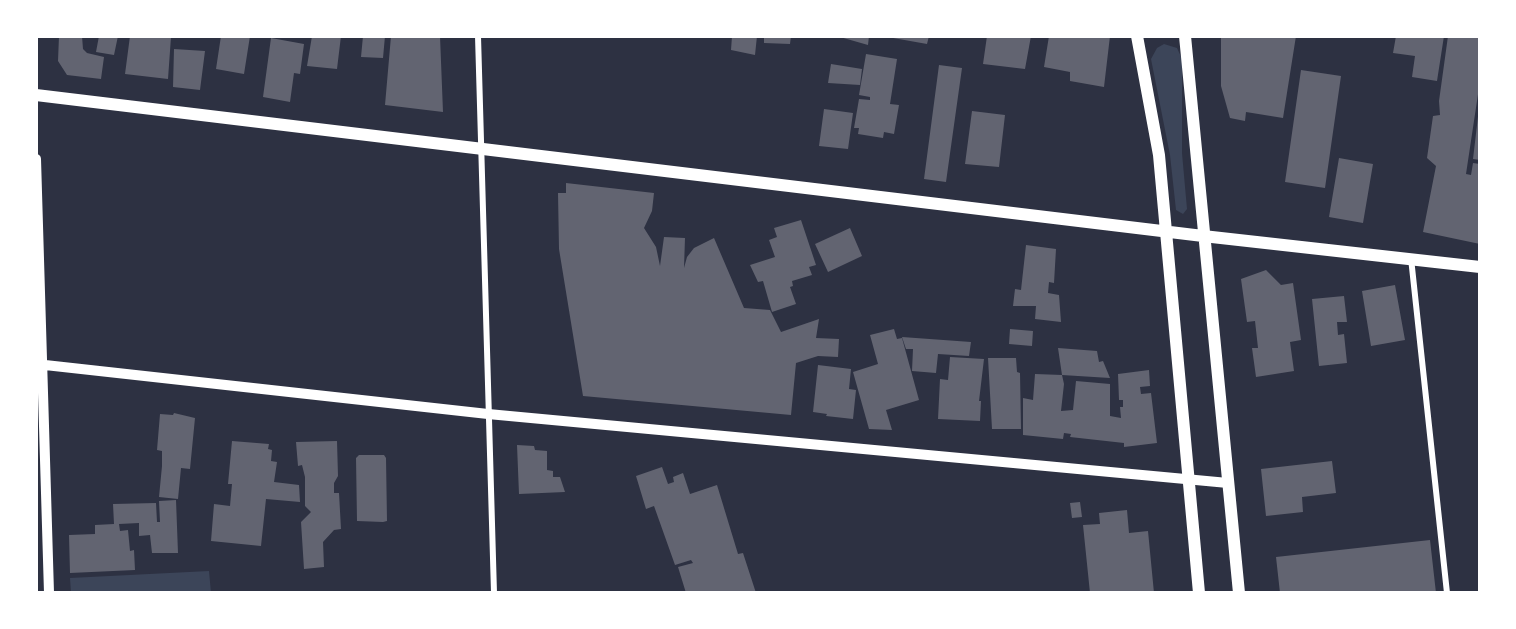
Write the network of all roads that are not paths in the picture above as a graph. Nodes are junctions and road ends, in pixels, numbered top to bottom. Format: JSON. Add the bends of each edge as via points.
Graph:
{"nodes":[{"id":1,"x":477,"y":36,"type":"edge"},
{"id":2,"x":1146,"y":36,"type":"edge"},
{"id":3,"x":1183,"y":37,"type":"edge"},
{"id":4,"x":1138,"y":42,"type":"edge"},
{"id":5,"x":36,"y":94,"type":"edge"},
{"id":6,"x":479,"y":148,"type":"junction"},
{"id":7,"x":36,"y":159,"type":"edge"},
{"id":8,"x":1166,"y":232,"type":"junction"},
{"id":9,"x":1203,"y":236,"type":"junction"},
{"id":10,"x":1410,"y":258,"type":"junction"},
{"id":11,"x":1480,"y":267,"type":"edge"},
{"id":12,"x":40,"y":364,"type":"edge"},
{"id":13,"x":488,"y":414,"type":"junction"},
{"id":14,"x":1186,"y":479,"type":"junction"},
{"id":15,"x":1228,"y":483,"type":"junction"},
{"id":16,"x":50,"y":593,"type":"edge"},
{"id":17,"x":494,"y":593,"type":"edge"},
{"id":18,"x":1198,"y":593,"type":"edge"},
{"id":19,"x":1239,"y":593,"type":"edge"},
{"id":20,"x":1447,"y":593,"type":"edge"}],
"edges":[{"from":1,"to":6,"type":"street"},
{"from":2,"to":4,"type":"main road"},
{"from":3,"to":9,"type":"main road"},
{"from":4,"to":8,"type":"main road","via":[[1159,155]]},
{"from":5,"to":6,"type":"main road"},
{"from":6,"to":8,"type":"main road"},
{"from":6,"to":13,"type":"street"},
{"from":7,"to":12,"type":"street"},
{"from":8,"to":9,"type":"main road"},
{"from":8,"to":14,"type":"main road"},
{"from":9,"to":10,"type":"main road"},
{"from":9,"to":15,"type":"main road"},
{"from":10,"to":11,"type":"main road"},
{"from":10,"to":20,"type":"street"},
{"from":12,"to":13,"type":"street"},
{"from":12,"to":16,"type":"street"},
{"from":13,"to":14,"type":"street"},
{"from":13,"to":17,"type":"street"},
{"from":14,"to":15,"type":"street"},
{"from":14,"to":18,"type":"main road"},
{"from":15,"to":19,"type":"main road"}]}
